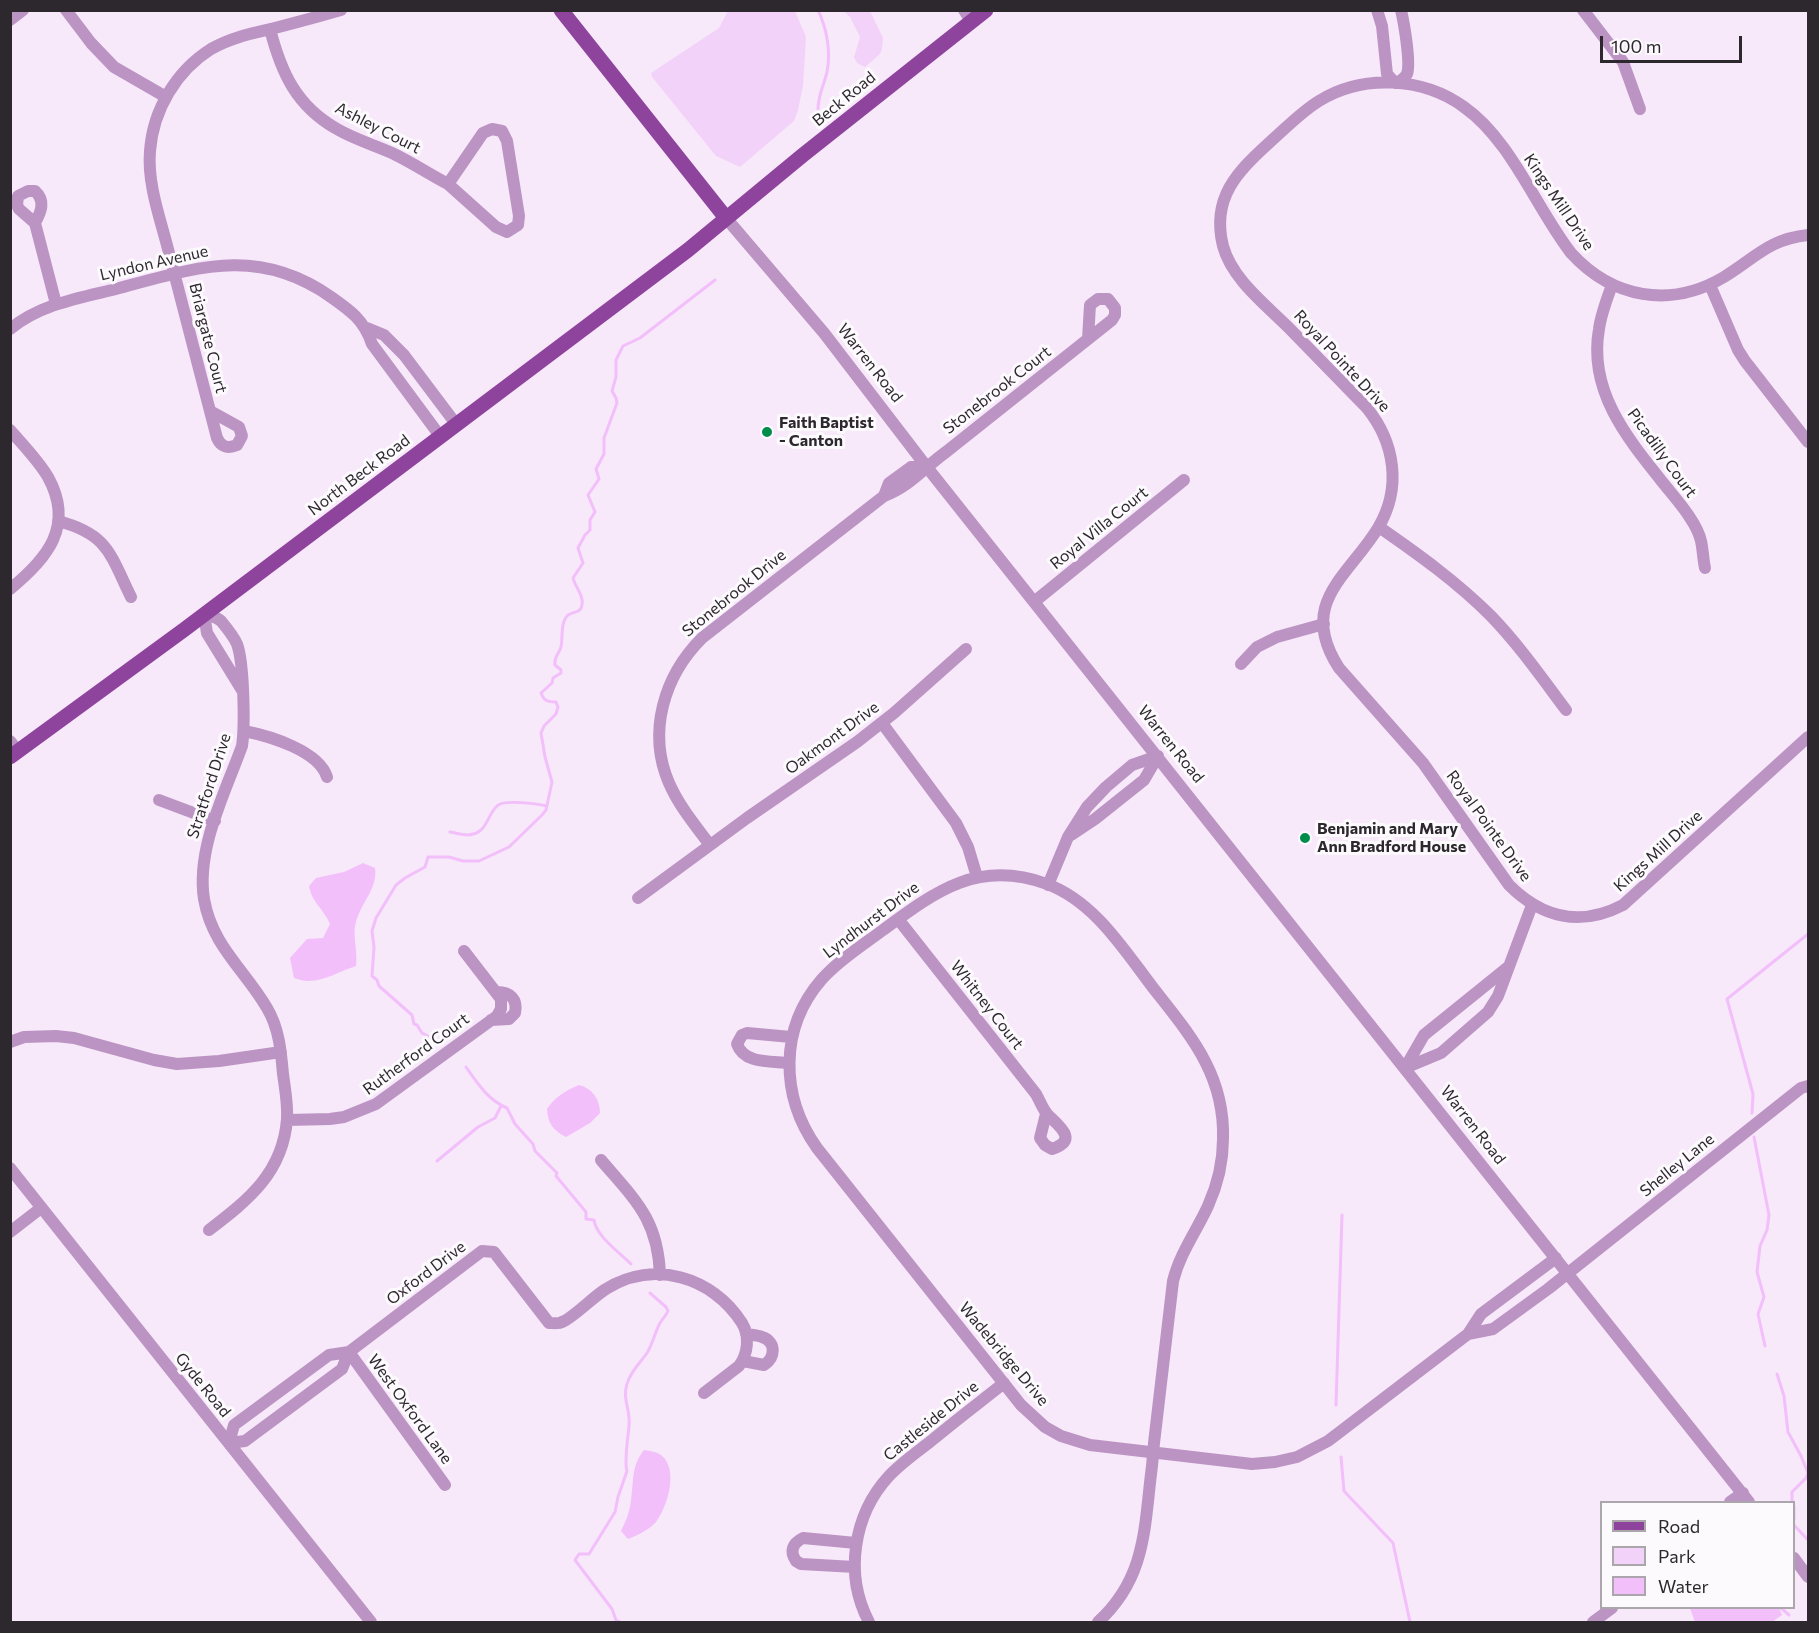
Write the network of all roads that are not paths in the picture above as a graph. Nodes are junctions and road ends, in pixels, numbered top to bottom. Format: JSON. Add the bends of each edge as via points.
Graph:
{"nodes":[{"id":1,"x":23,"y":10,"type":"edge"},
{"id":2,"x":66,"y":10,"type":"edge"},
{"id":3,"x":341,"y":10,"type":"edge"},
{"id":4,"x":561,"y":10,"type":"edge"},
{"id":5,"x":986,"y":10,"type":"edge"},
{"id":6,"x":1377,"y":10,"type":"edge"},
{"id":7,"x":1401,"y":10,"type":"edge"},
{"id":8,"x":1583,"y":10,"type":"edge"},
{"id":9,"x":967,"y":16,"type":"edge"},
{"id":10,"x":10,"y":20,"type":"edge"},
{"id":11,"x":1404,"y":23,"type":"junction"},
{"id":12,"x":1382,"y":26,"type":"junction"},
{"id":13,"x":270,"y":29,"type":"junction"},
{"id":14,"x":1386,"y":70,"type":"junction"},
{"id":15,"x":1407,"y":72,"type":"junction"},
{"id":16,"x":1376,"y":82,"type":"junction"},
{"id":17,"x":1395,"y":83,"type":"junction"},
{"id":18,"x":1415,"y":86,"type":"junction"},
{"id":19,"x":166,"y":97,"type":"junction"},
{"id":20,"x":1640,"y":109,"type":"dead end"},
{"id":21,"x":448,"y":184,"type":"junction"},
{"id":22,"x":726,"y":218,"type":"junction"},
{"id":23,"x":35,"y":223,"type":"dead end"},
{"id":24,"x":1809,"y":235,"type":"edge"},
{"id":25,"x":175,"y":274,"type":"junction"},
{"id":26,"x":1612,"y":285,"type":"junction"},
{"id":27,"x":1710,"y":285,"type":"junction"},
{"id":28,"x":56,"y":304,"type":"junction"},
{"id":29,"x":10,"y":328,"type":"edge"},
{"id":30,"x":367,"y":328,"type":"junction"},
{"id":31,"x":1088,"y":339,"type":"dead end"},
{"id":32,"x":210,"y":411,"type":"dead end"},
{"id":33,"x":456,"y":424,"type":"junction"},
{"id":34,"x":10,"y":430,"type":"edge"},
{"id":35,"x":440,"y":436,"type":"junction"},
{"id":36,"x":1809,"y":442,"type":"edge"},
{"id":37,"x":926,"y":466,"type":"junction"},
{"id":38,"x":1184,"y":480,"type":"dead end"},
{"id":39,"x":58,"y":521,"type":"junction"},
{"id":40,"x":1379,"y":527,"type":"junction"},
{"id":41,"x":1704,"y":568,"type":"dead end"},
{"id":42,"x":10,"y":589,"type":"edge"},
{"id":43,"x":131,"y":597,"type":"dead end"},
{"id":44,"x":1034,"y":602,"type":"junction"},
{"id":45,"x":204,"y":614,"type":"junction"},
{"id":46,"x":1324,"y":624,"type":"junction"},
{"id":47,"x":966,"y":649,"type":"dead end"},
{"id":48,"x":1241,"y":664,"type":"dead end"},
{"id":49,"x":242,"y":690,"type":"junction"},
{"id":50,"x":1566,"y":710,"type":"dead end"},
{"id":51,"x":882,"y":723,"type":"junction"},
{"id":52,"x":244,"y":731,"type":"junction"},
{"id":53,"x":1809,"y":736,"type":"edge"},
{"id":54,"x":13,"y":750,"type":"edge"},
{"id":55,"x":1158,"y":756,"type":"junction"},
{"id":56,"x":327,"y":777,"type":"dead end"},
{"id":57,"x":159,"y":800,"type":"dead end"},
{"id":58,"x":215,"y":821,"type":"junction"},
{"id":59,"x":1068,"y":837,"type":"junction"},
{"id":60,"x":710,"y":845,"type":"junction"},
{"id":61,"x":977,"y":878,"type":"junction"},
{"id":62,"x":1048,"y":885,"type":"junction"},
{"id":63,"x":638,"y":898,"type":"dead end"},
{"id":64,"x":1532,"y":905,"type":"junction"},
{"id":65,"x":898,"y":919,"type":"junction"},
{"id":66,"x":464,"y":951,"type":"dead end"},
{"id":67,"x":1508,"y":968,"type":"junction"},
{"id":68,"x":793,"y":1031,"type":"junction"},
{"id":69,"x":11,"y":1043,"type":"edge"},
{"id":70,"x":281,"y":1052,"type":"junction"},
{"id":71,"x":789,"y":1063,"type":"junction"},
{"id":72,"x":1405,"y":1068,"type":"junction"},
{"id":73,"x":1809,"y":1086,"type":"edge"},
{"id":74,"x":1046,"y":1114,"type":"dead end"},
{"id":75,"x":287,"y":1120,"type":"junction"},
{"id":76,"x":601,"y":1160,"type":"dead end"},
{"id":77,"x":10,"y":1168,"type":"edge"},
{"id":78,"x":41,"y":1208,"type":"junction"},
{"id":79,"x":209,"y":1230,"type":"dead end"},
{"id":80,"x":10,"y":1232,"type":"edge"},
{"id":81,"x":1556,"y":1258,"type":"junction"},
{"id":82,"x":1568,"y":1273,"type":"junction"},
{"id":83,"x":660,"y":1275,"type":"junction"},
{"id":84,"x":746,"y":1334,"type":"junction"},
{"id":85,"x":1467,"y":1334,"type":"junction"},
{"id":86,"x":349,"y":1352,"type":"junction"},
{"id":87,"x":743,"y":1361,"type":"junction"},
{"id":88,"x":1004,"y":1383,"type":"junction"},
{"id":89,"x":704,"y":1393,"type":"dead end"},
{"id":90,"x":229,"y":1443,"type":"junction"},
{"id":91,"x":1153,"y":1454,"type":"junction"},
{"id":92,"x":445,"y":1485,"type":"dead end"},
{"id":93,"x":1746,"y":1498,"type":"edge"},
{"id":94,"x":856,"y":1543,"type":"junction"},
{"id":95,"x":1795,"y":1559,"type":"edge"},
{"id":96,"x":855,"y":1567,"type":"junction"},
{"id":97,"x":1809,"y":1577,"type":"edge"},
{"id":98,"x":1611,"y":1609,"type":"edge"},
{"id":99,"x":371,"y":1623,"type":"edge"},
{"id":100,"x":869,"y":1623,"type":"edge"},
{"id":101,"x":1098,"y":1623,"type":"edge"},
{"id":102,"x":1593,"y":1623,"type":"edge"}],
"edges":[{"from":1,"to":10,"type":"street"},
{"from":2,"to":19,"type":"street","via":[[114,67]]},
{"from":3,"to":13,"type":"street","name":"Briargate Court"},
{"from":4,"to":22,"type":"main road","name":"Warren Road"},
{"from":5,"to":9,"type":"main road","name":"Beck Road"},
{"from":6,"to":12,"type":"street"},
{"from":7,"to":11,"type":"street"},
{"from":8,"to":20,"type":"street","via":[[1623,62]]},
{"from":9,"to":22,"type":"main road","name":"Beck Road"},
{"from":11,"to":12,"type":"street"},
{"from":11,"to":15,"type":"street"},
{"from":12,"to":14,"type":"street"},
{"from":13,"to":19,"type":"street","name":"Briargate Court","via":[[233,38],[209,51],[185,70]]},
{"from":13,"to":21,"type":"street","name":"Ashley Court","via":[[285,74],[314,112],[338,130]]},
{"from":14,"to":16,"type":"street"},
{"from":14,"to":17,"type":"street"},
{"from":15,"to":17,"type":"street","via":[[1404,79]]},
{"from":15,"to":18,"type":"street"},
{"from":16,"to":17,"type":"street","name":"Royal Pointe Drive"},
{"from":16,"to":40,"type":"street","name":"Royal Pointe Drive","via":[[1340,91],[1302,113],[1237,173],[1225,195],[1220,221],[1224,249],[1239,276],[1367,408],[1383,430],[1393,479]]},
{"from":17,"to":18,"type":"street","name":"Kings Mill Drive"},
{"from":18,"to":26,"type":"street","name":"Kings Mill Drive","via":[[1447,97],[1481,121],[1500,142],[1570,253]]},
{"from":19,"to":25,"type":"street","name":"Briargate Court","via":[[153,131],[149,165]]},
{"from":21,"to":21,"type":"street","name":"Ashley Court","via":[[483,133],[492,129],[502,131],[507,141],[518,225],[507,232],[499,229]]},
{"from":22,"to":33,"type":"main road","name":"North Beck Road"},
{"from":22,"to":37,"type":"street","name":"Warren Road","via":[[824,333]]},
{"from":23,"to":28,"type":"street"},
{"from":24,"to":27,"type":"street","name":"Kings Mill Drive","via":[[1773,244]]},
{"from":25,"to":28,"type":"street","name":"Lyndon Avenue"},
{"from":25,"to":30,"type":"street","name":"Lyndon Avenue","via":[[225,265],[282,272],[326,294]]},
{"from":25,"to":32,"type":"street","name":"Briargate Court"},
{"from":26,"to":27,"type":"street","name":"Kings Mill Drive","via":[[1662,296]]},
{"from":26,"to":41,"type":"street","name":"Picadilly Court","via":[[1597,341],[1604,394],[1627,437],[1685,510],[1701,539]]},
{"from":27,"to":36,"type":"street","via":[[1742,355]]},
{"from":28,"to":29,"type":"street","name":"Lyndon Avenue","via":[[28,315]]},
{"from":30,"to":33,"type":"street","name":"Lyndon Avenue","via":[[384,335],[404,355]]},
{"from":30,"to":35,"type":"street","name":"Lyndon Avenue","via":[[372,344]]},
{"from":31,"to":37,"type":"street","name":"Stonebrook Court"},
{"from":33,"to":35,"type":"main road","name":"North Beck Road"},
{"from":34,"to":39,"type":"street","via":[[47,476],[56,497]]},
{"from":35,"to":45,"type":"main road","name":"North Beck Road"},
{"from":37,"to":44,"type":"street","name":"Warren Road"},
{"from":37,"to":60,"type":"street","name":"Stonebrook Drive","via":[[702,638],[676,671],[661,714],[661,756],[676,798]]},
{"from":38,"to":44,"type":"street","name":"Royal Villa Court"},
{"from":39,"to":42,"type":"street","via":[[44,558]]},
{"from":39,"to":43,"type":"street","via":[[80,526],[102,543]]},
{"from":40,"to":46,"type":"street","name":"Royal Pointe Drive","via":[[1333,587]]},
{"from":40,"to":50,"type":"street","via":[[1441,571],[1491,616]]},
{"from":44,"to":55,"type":"street","name":"Warren Road"},
{"from":45,"to":49,"type":"street","name":"Stratford Drive","via":[[207,633]]},
{"from":45,"to":49,"type":"street","name":"Stratford Drive","via":[[220,619],[237,645]]},
{"from":45,"to":54,"type":"main road","name":"North Beck Road"},
{"from":46,"to":48,"type":"street","via":[[1257,646]]},
{"from":46,"to":64,"type":"street","name":"Royal Pointe Drive","via":[[1328,648],[1339,668],[1423,763],[1509,885]]},
{"from":47,"to":51,"type":"street","name":"Oakmont Drive"},
{"from":49,"to":52,"type":"street","name":"Stratford Drive"},
{"from":51,"to":60,"type":"street","name":"Oakmont Drive"},
{"from":51,"to":61,"type":"street","via":[[957,823]]},
{"from":52,"to":56,"type":"street","via":[[293,746],[324,768]]},
{"from":52,"to":58,"type":"street","name":"Stratford Drive"},
{"from":53,"to":64,"type":"street","name":"Kings Mill Drive","via":[[1623,905],[1601,914],[1577,917],[1554,914]]},
{"from":55,"to":59,"type":"street","via":[[1143,780]]},
{"from":55,"to":59,"type":"street","via":[[1132,765],[1106,787],[1087,807]]},
{"from":55,"to":72,"type":"street","name":"Warren Road"},
{"from":57,"to":58,"type":"street"},
{"from":58,"to":70,"type":"street","name":"Stratford Drive","via":[[204,860],[203,889],[209,918],[223,949],[268,1009]]},
{"from":59,"to":62,"type":"street"},
{"from":60,"to":63,"type":"street","name":"Oakmont Drive"},
{"from":61,"to":62,"type":"street","name":"Lyndhurst Drive","via":[[1012,876]]},
{"from":61,"to":65,"type":"street","name":"Lyndhurst Drive","via":[[937,892]]},
{"from":62,"to":91,"type":"street","name":"Lyndhurst Drive","via":[[1074,898],[1095,916],[1182,1024],[1209,1066],[1221,1104],[1223,1139],[1218,1178],[1173,1281]]},
{"from":64,"to":67,"type":"street"},
{"from":65,"to":68,"type":"street","name":"Lyndhurst Drive","via":[[822,979]]},
{"from":65,"to":74,"type":"street","name":"Whitney Court","via":[[1036,1094]]},
{"from":66,"to":75,"type":"street","name":"Rutherford Court","via":[[501,999],[501,1009],[491,1020],[376,1104],[344,1117]]},
{"from":67,"to":72,"type":"street","via":[[1424,1035]]},
{"from":67,"to":72,"type":"street","via":[[1488,1012],[1441,1053]]},
{"from":68,"to":71,"type":"street","name":"Wadebridge Drive"},
{"from":68,"to":71,"type":"street","via":[[747,1033],[736,1044],[746,1057]]},
{"from":69,"to":70,"type":"street","via":[[24,1036],[74,1038],[177,1064]]},
{"from":70,"to":75,"type":"street","name":"Stratford Drive"},
{"from":71,"to":88,"type":"street","name":"Wadebridge Drive","via":[[794,1104],[810,1139]]},
{"from":72,"to":81,"type":"street","name":"Warren Road"},
{"from":73,"to":82,"type":"street","name":"Shelley Lane","via":[[1801,1088]]},
{"from":75,"to":79,"type":"street","via":[[276,1158],[261,1185]]},
{"from":76,"to":83,"type":"street","via":[[637,1203],[653,1230]]},
{"from":77,"to":78,"type":"street","name":"Gyde Road"},
{"from":78,"to":80,"type":"street"},
{"from":78,"to":90,"type":"street","name":"Gyde Road"},
{"from":81,"to":82,"type":"street","name":"Warren Road"},
{"from":81,"to":85,"type":"street","name":"Wadebridge Drive","via":[[1480,1314]]},
{"from":82,"to":85,"type":"street","name":"Wadebridge Drive","via":[[1493,1329]]},
{"from":82,"to":93,"type":"street","name":"Warren Road"},
{"from":83,"to":84,"type":"street","name":"Oxford Drive","via":[[678,1275],[717,1294],[734,1310]]},
{"from":83,"to":86,"type":"street","name":"Oxford Drive","via":[[625,1279],[562,1322],[549,1323],[494,1252],[482,1251]]},
{"from":84,"to":87,"type":"street"},
{"from":84,"to":87,"type":"street","via":[[767,1340],[774,1351],[764,1365]]},
{"from":85,"to":91,"type":"street","name":"Wadebridge Drive","via":[[1328,1441],[1298,1457],[1252,1464]]},
{"from":86,"to":90,"type":"street","name":"Oxford Drive","via":[[342,1369],[245,1441]]},
{"from":86,"to":90,"type":"street","name":"Oxford Drive","via":[[329,1355],[234,1425]]},
{"from":86,"to":92,"type":"street","name":"West Oxford Lane"},
{"from":87,"to":89,"type":"street"},
{"from":88,"to":91,"type":"street","name":"Wadebridge Drive","via":[[1031,1415],[1061,1436],[1089,1446]]},
{"from":88,"to":94,"type":"street","name":"Castleside Drive","via":[[889,1476],[867,1510]]},
{"from":90,"to":99,"type":"street","name":"Gyde Road"},
{"from":91,"to":101,"type":"street","name":"Lyndhurst Drive","via":[[1138,1563],[1120,1598]]},
{"from":94,"to":96,"type":"street","name":"Castleside Drive"},
{"from":94,"to":96,"type":"street","via":[[803,1538],[792,1551],[801,1564]]},
{"from":95,"to":97,"type":"street"},
{"from":96,"to":100,"type":"street","name":"Castleside Drive"},
{"from":98,"to":102,"type":"street"}]}
